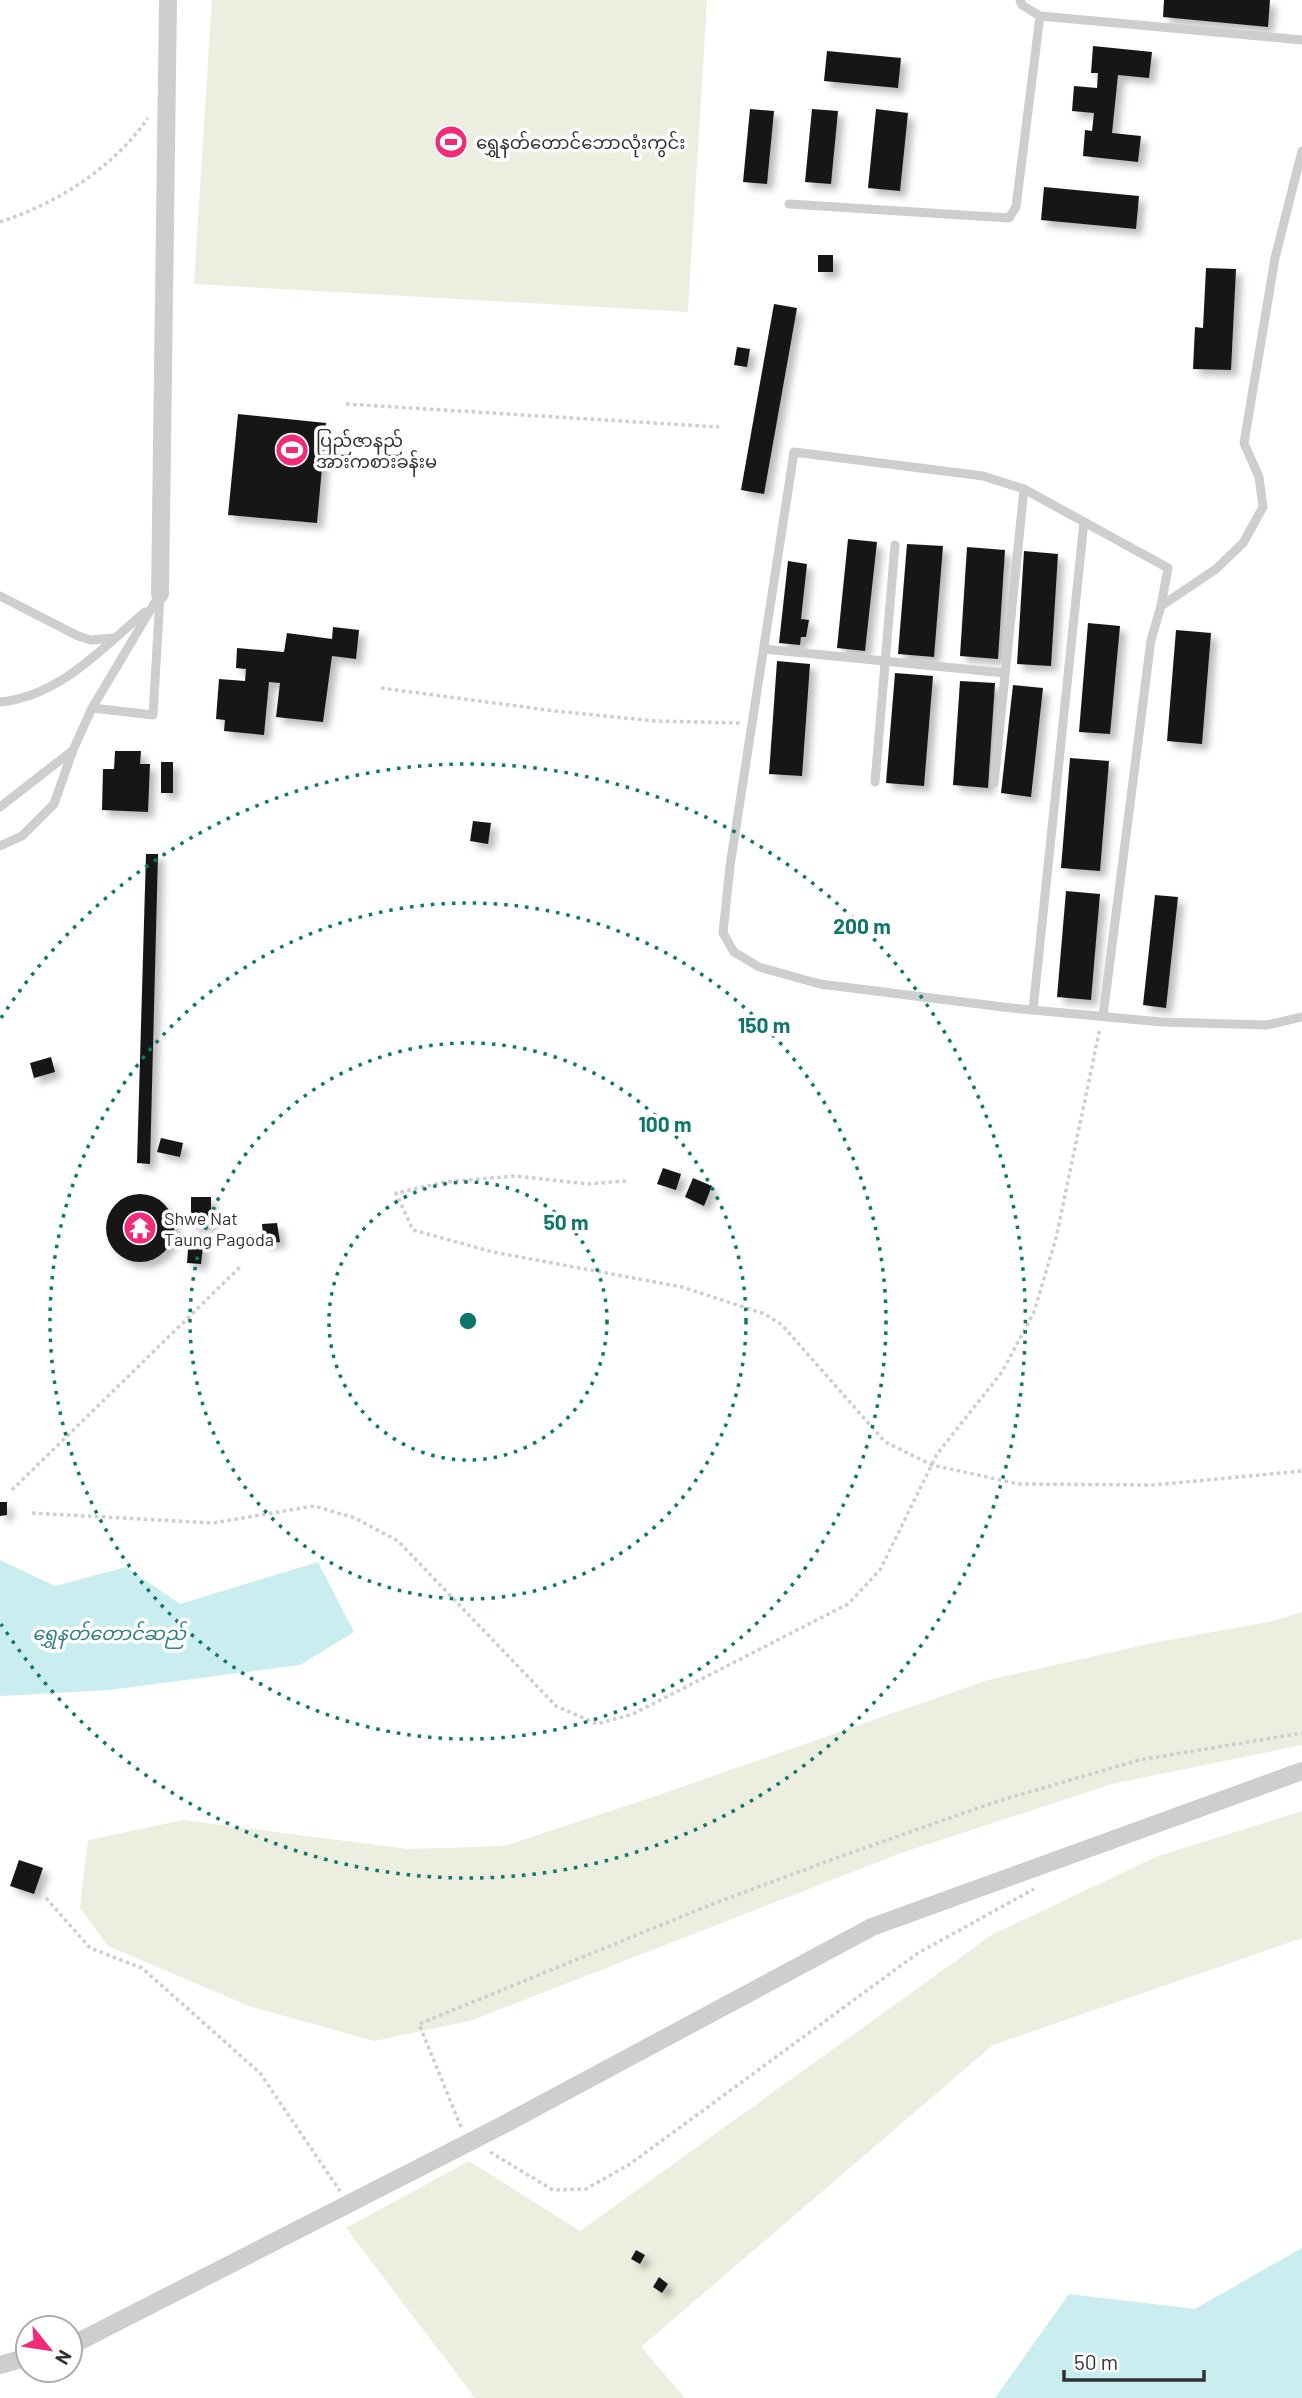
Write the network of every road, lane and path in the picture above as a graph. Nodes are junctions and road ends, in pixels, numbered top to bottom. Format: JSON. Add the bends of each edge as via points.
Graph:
{"nodes":[{"id":1,"x":168,"y":0,"type":"edge"},
{"id":2,"x":1020,"y":0,"type":"edge"},
{"id":3,"x":1040,"y":16,"type":"junction"},
{"id":4,"x":1302,"y":40,"type":"edge"},
{"id":5,"x":167,"y":90,"type":"junction"},
{"id":6,"x":1302,"y":151,"type":"edge"},
{"id":7,"x":789,"y":204,"type":"dead end"},
{"id":8,"x":0,"y":222,"type":"edge"},
{"id":9,"x":346,"y":404,"type":"dead end"},
{"id":10,"x":719,"y":427,"type":"dead end"},
{"id":11,"x":1024,"y":489,"type":"junction"},
{"id":12,"x":1084,"y":522,"type":"junction"},
{"id":13,"x":895,"y":545,"type":"dead end"},
{"id":14,"x":0,"y":596,"type":"edge"},
{"id":15,"x":156,"y":600,"type":"junction"},
{"id":16,"x":1161,"y":606,"type":"junction"},
{"id":17,"x":115,"y":637,"type":"junction"},
{"id":18,"x":764,"y":649,"type":"junction"},
{"id":19,"x":885,"y":661,"type":"junction"},
{"id":20,"x":1005,"y":673,"type":"junction"},
{"id":21,"x":381,"y":688,"type":"dead end"},
{"id":22,"x":0,"y":702,"type":"edge"},
{"id":23,"x":93,"y":708,"type":"junction"},
{"id":24,"x":752,"y":723,"type":"junction"},
{"id":25,"x":73,"y":750,"type":"junction"},
{"id":26,"x":875,"y":782,"type":"dead end"},
{"id":27,"x":994,"y":783,"type":"dead end"},
{"id":28,"x":0,"y":807,"type":"edge"},
{"id":29,"x":0,"y":846,"type":"edge"},
{"id":30,"x":1033,"y":1010,"type":"junction"},
{"id":31,"x":1102,"y":1016,"type":"junction"},
{"id":32,"x":1302,"y":1017,"type":"edge"},
{"id":33,"x":626,"y":1181,"type":"dead end"},
{"id":34,"x":240,"y":1267,"type":"dead end"},
{"id":35,"x":932,"y":1465,"type":"junction"},
{"id":36,"x":1302,"y":1471,"type":"edge"},
{"id":37,"x":12,"y":1490,"type":"dead end"},
{"id":38,"x":32,"y":1513,"type":"dead end"},
{"id":39,"x":1302,"y":1733,"type":"edge"},
{"id":40,"x":1302,"y":1770,"type":"edge"},
{"id":41,"x":1039,"y":1886,"type":"dead end"},
{"id":42,"x":46,"y":1898,"type":"dead end"},
{"id":43,"x":471,"y":2141,"type":"junction"},
{"id":44,"x":348,"y":2204,"type":"junction"},
{"id":45,"x":84,"y":2337,"type":"edge"}],
"edges":[{"from":1,"to":5,"type":"street"},
{"from":2,"to":3,"type":"lane"},
{"from":3,"to":4,"type":"lane"},
{"from":3,"to":7,"type":"lane","via":[[1016,206],[1009,218]]},
{"from":5,"to":8,"type":"path","via":[[109,163],[66,192]]},
{"from":5,"to":15,"type":"street"},
{"from":6,"to":16,"type":"lane","via":[[1275,258],[1244,443],[1259,478],[1263,507],[1243,543],[1216,569]]},
{"from":9,"to":10,"type":"path"},
{"from":11,"to":12,"type":"lane"},
{"from":11,"to":18,"type":"lane","via":[[983,476],[794,452]]},
{"from":11,"to":20,"type":"lane"},
{"from":12,"to":16,"type":"lane","via":[[1168,568]]},
{"from":12,"to":30,"type":"lane"},
{"from":13,"to":19,"type":"lane"},
{"from":14,"to":17,"type":"lane","via":[[78,636],[91,640]]},
{"from":15,"to":17,"type":"lane"},
{"from":15,"to":23,"type":"lane"},
{"from":15,"to":23,"type":"lane","via":[[153,715]]},
{"from":16,"to":31,"type":"lane","via":[[1151,639]]},
{"from":17,"to":22,"type":"lane","via":[[53,687]]},
{"from":18,"to":19,"type":"lane"},
{"from":18,"to":24,"type":"lane"},
{"from":19,"to":20,"type":"lane"},
{"from":19,"to":26,"type":"lane"},
{"from":20,"to":27,"type":"lane"},
{"from":21,"to":24,"type":"path","via":[[655,721]]},
{"from":23,"to":25,"type":"lane"},
{"from":24,"to":30,"type":"lane","via":[[723,933],[734,952],[758,967],[820,984]]},
{"from":25,"to":28,"type":"lane"},
{"from":25,"to":29,"type":"lane","via":[[54,804],[22,836]]},
{"from":30,"to":31,"type":"lane"},
{"from":31,"to":32,"type":"lane","via":[[1255,1025]]},
{"from":31,"to":35,"type":"path","via":[[1055,1238],[1034,1312],[1002,1372]]},
{"from":33,"to":35,"type":"path","via":[[588,1184],[515,1176],[445,1182],[396,1193],[413,1230],[493,1252],[682,1287],[765,1314],[782,1325],[885,1442]]},
{"from":34,"to":37,"type":"path"},
{"from":35,"to":36,"type":"path","via":[[1019,1484],[1154,1485]]},
{"from":35,"to":38,"type":"path","via":[[880,1570],[848,1604],[633,1714],[597,1724],[556,1706],[398,1541],[355,1518],[314,1506],[214,1523]]},
{"from":39,"to":43,"type":"path","via":[[1139,1760],[995,1802],[710,1905],[419,2024],[458,2124]]},
{"from":40,"to":43,"type":"street","via":[[872,1927]]},
{"from":41,"to":43,"type":"path","via":[[918,1953],[630,2164],[586,2189],[553,2190]]},
{"from":42,"to":44,"type":"path","via":[[90,1948],[142,1968],[260,2073]]},
{"from":43,"to":44,"type":"street"},
{"from":44,"to":45,"type":"street"}]}
